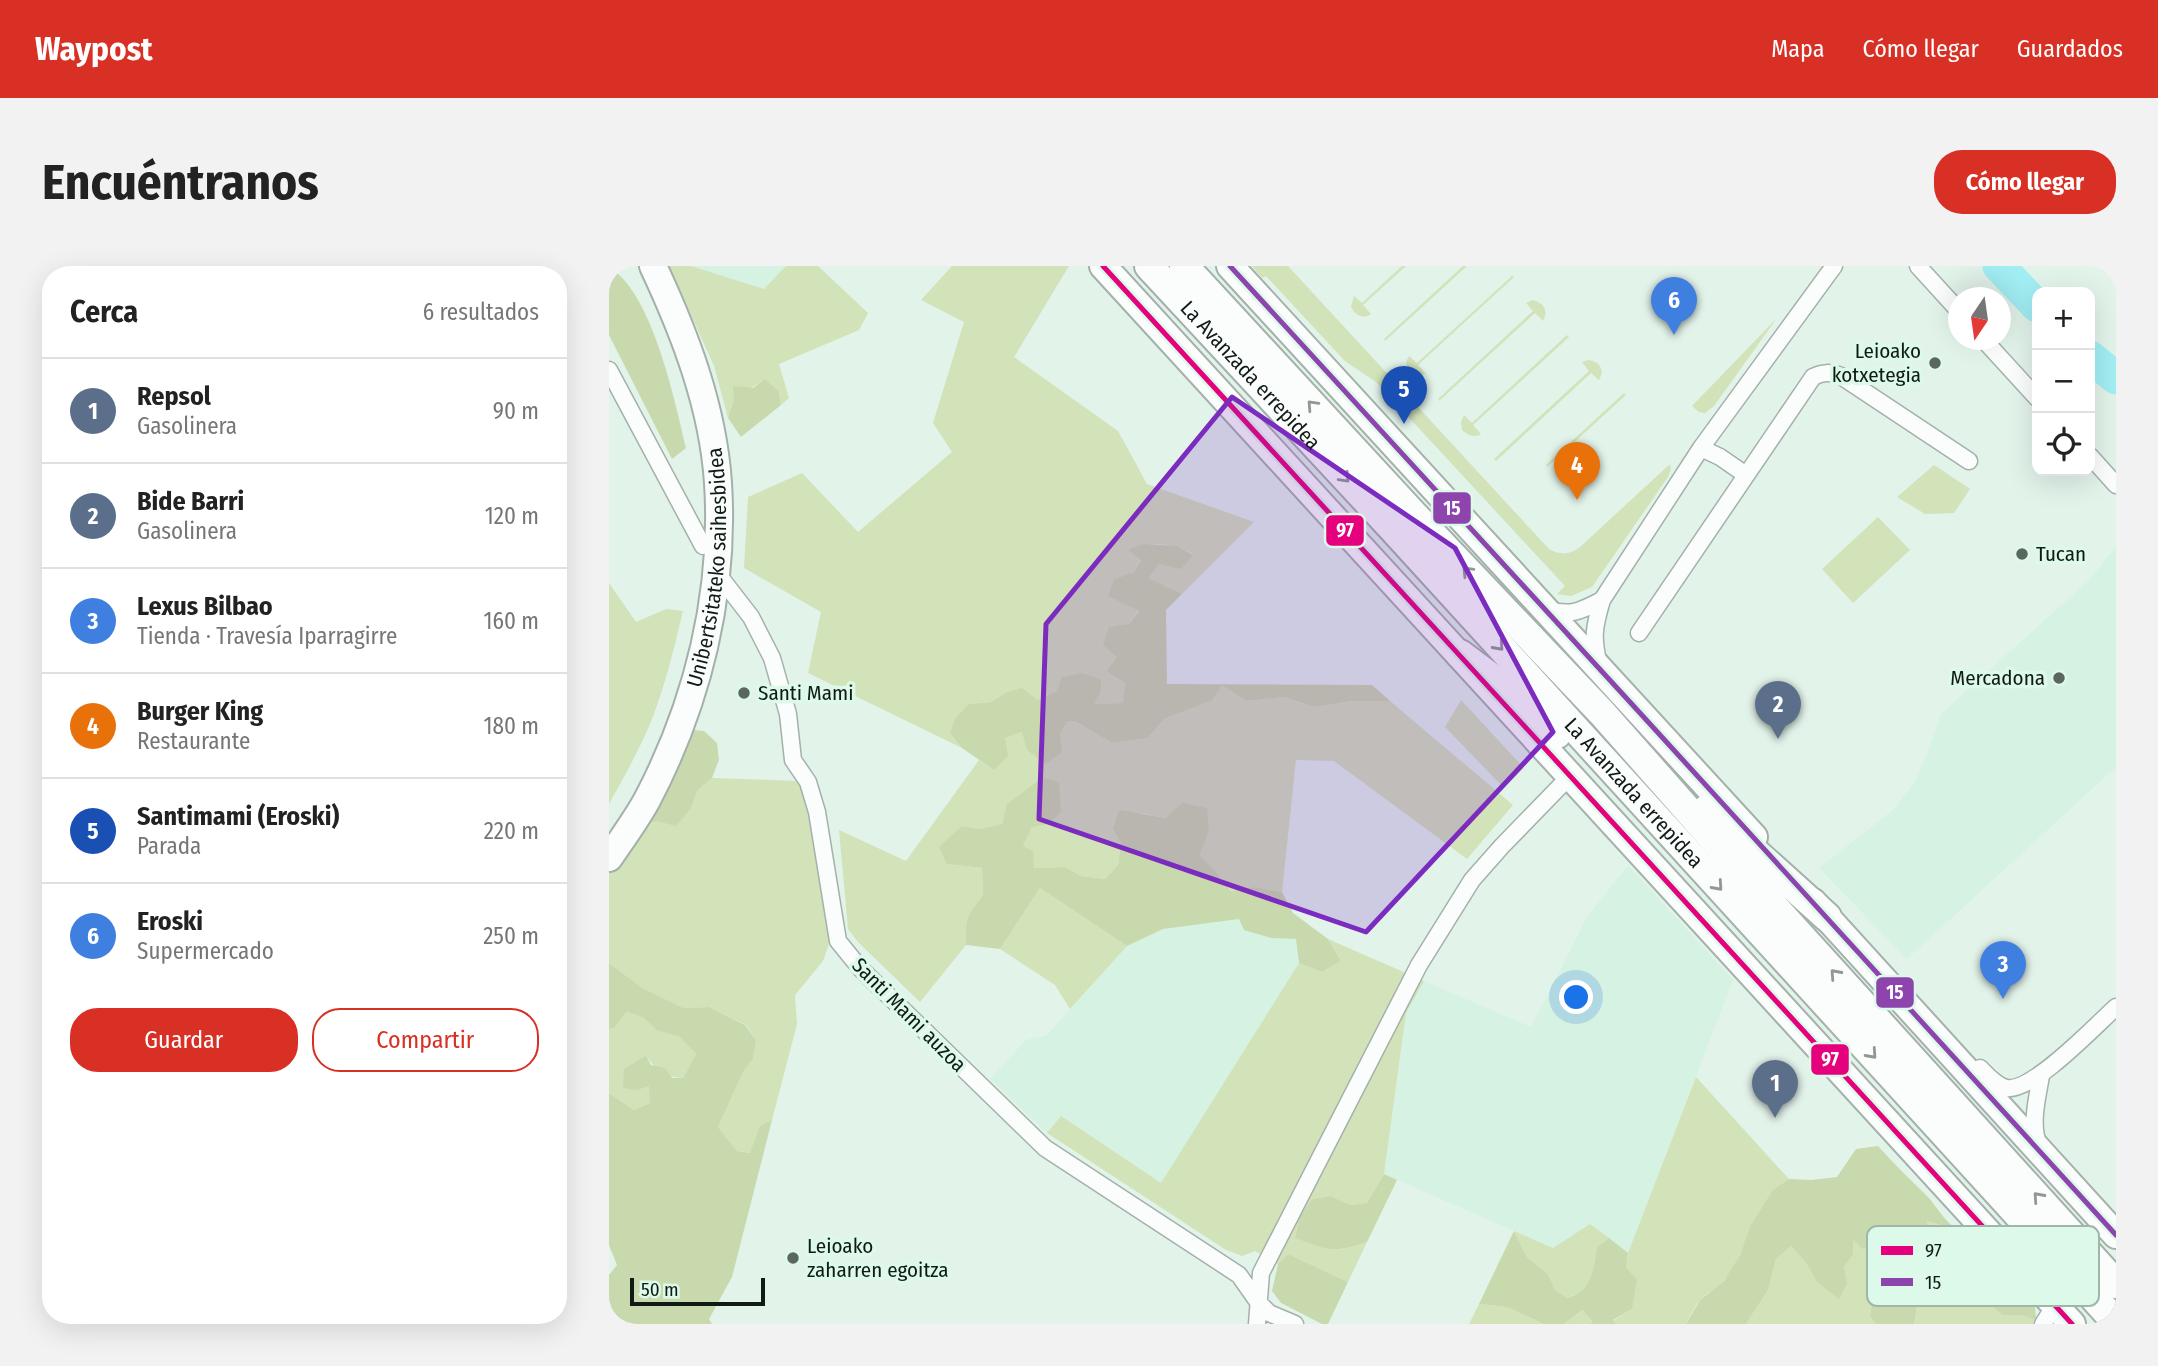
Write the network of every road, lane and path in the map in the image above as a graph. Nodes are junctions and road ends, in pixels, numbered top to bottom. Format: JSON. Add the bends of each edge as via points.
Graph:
{"nodes":[{"id":1,"x":636,"y":266,"type":"edge"},
{"id":2,"x":653,"y":266,"type":"edge"},
{"id":3,"x":1104,"y":266,"type":"edge"},
{"id":4,"x":1149,"y":266,"type":"edge"},
{"id":5,"x":1184,"y":266,"type":"edge"},
{"id":6,"x":1230,"y":266,"type":"edge"},
{"id":7,"x":1834,"y":266,"type":"edge"},
{"id":8,"x":1917,"y":266,"type":"edge"},
{"id":9,"x":1948,"y":300,"type":"edge"},
{"id":10,"x":1993,"y":350,"type":"edge"},
{"id":11,"x":609,"y":370,"type":"edge"},
{"id":12,"x":2032,"y":393,"type":"edge"},
{"id":13,"x":1701,"y":448,"type":"junction"},
{"id":14,"x":1969,"y":461,"type":"dead end"},
{"id":15,"x":2095,"y":462,"type":"edge"},
{"id":16,"x":1746,"y":475,"type":"junction"},
{"id":17,"x":2116,"y":485,"type":"edge"},
{"id":18,"x":703,"y":546,"type":"junction"},
{"id":19,"x":717,"y":573,"type":"junction"},
{"id":20,"x":1602,"y":600,"type":"junction"},
{"id":21,"x":1544,"y":608,"type":"junction"},
{"id":22,"x":1639,"y":633,"type":"dead end"},
{"id":23,"x":1460,"y":654,"type":"junction"},
{"id":24,"x":1601,"y":671,"type":"junction"},
{"id":25,"x":1602,"y":713,"type":"junction"},
{"id":26,"x":1571,"y":775,"type":"junction"},
{"id":27,"x":1636,"y":797,"type":"junction"},
{"id":28,"x":609,"y":830,"type":"edge"},
{"id":29,"x":609,"y":858,"type":"edge"},
{"id":30,"x":1827,"y":917,"type":"junction"},
{"id":31,"x":1886,"y":982,"type":"junction"},
{"id":32,"x":2116,"y":1007,"type":"edge"},
{"id":33,"x":2041,"y":1076,"type":"junction"},
{"id":34,"x":2044,"y":1157,"type":"junction"},
{"id":35,"x":1975,"y":1226,"type":"edge"},
{"id":36,"x":2028,"y":1226,"type":"edge"},
{"id":37,"x":2063,"y":1226,"type":"edge"},
{"id":38,"x":2116,"y":1236,"type":"edge"},
{"id":39,"x":2099,"y":1265,"type":"edge"},
{"id":40,"x":2116,"y":1284,"type":"edge"},
{"id":41,"x":1258,"y":1302,"type":"junction"},
{"id":42,"x":2099,"y":1303,"type":"edge"},
{"id":43,"x":2116,"y":1322,"type":"edge"},
{"id":44,"x":1257,"y":1324,"type":"edge"},
{"id":45,"x":1295,"y":1324,"type":"edge"}],
"edges":[{"from":1,"to":18,"type":"main road","name":"Unibertsitateko saihesbidea","via":[[661,317],[685,385],[698,440]]},
{"from":2,"to":19,"type":"main road","name":"Unibertsitateko saihesbidea","via":[[697,374],[711,434],[718,482]]},
{"from":3,"to":23,"type":"main road"},
{"from":4,"to":27,"type":"highway","name":"La Avanzada errepidea","one_way":true},
{"from":25,"to":5,"type":"highway","name":"La Avanzada errepidea","one_way":true},
{"from":6,"to":21,"type":"main road"},
{"from":7,"to":13,"type":"street"},
{"from":8,"to":9,"type":"street"},
{"from":10,"to":12,"type":"street"},
{"from":11,"to":18,"type":"street"},
{"from":13,"to":16,"type":"street"},
{"from":13,"to":20,"type":"street"},
{"from":14,"to":16,"type":"street","via":[[1831,372],[1813,377]]},
{"from":15,"to":17,"type":"street"},
{"from":16,"to":22,"type":"street"},
{"from":18,"to":28,"type":"main road","name":"Unibertsitateko saihesbidea","via":[[679,686],[638,784]]},
{"from":19,"to":29,"type":"main road","name":"Unibertsitateko saihesbidea","via":[[692,695],[672,748],[646,802]]},
{"from":19,"to":41,"type":"street","name":"Santi Mami auzoa","via":[[751,617],[772,658],[788,714],[793,760],[808,782],[817,812],[838,942],[1045,1148],[1239,1275]]},
{"from":20,"to":21,"type":"street","via":[[1576,613]]},
{"from":20,"to":24,"type":"street","via":[[1594,629]]},
{"from":21,"to":24,"type":"main road"},
{"from":23,"to":26,"type":"main road"},
{"from":23,"to":27,"type":"highway"},
{"from":24,"to":30,"type":"main road"},
{"from":25,"to":30,"type":"highway"},
{"from":37,"to":25,"type":"highway","name":"La Avanzada errepidea","one_way":true},
{"from":26,"to":35,"type":"main road"},
{"from":26,"to":41,"type":"street","via":[[1472,880],[1419,965],[1261,1273]]},
{"from":27,"to":36,"type":"highway","name":"La Avanzada errepidea","one_way":true},
{"from":30,"to":31,"type":"main road"},
{"from":31,"to":33,"type":"street","via":[[1999,1085],[2012,1088]]},
{"from":31,"to":34,"type":"main road"},
{"from":32,"to":33,"type":"street"},
{"from":33,"to":34,"type":"street","via":[[2035,1122]]},
{"from":34,"to":38,"type":"main road"},
{"from":40,"to":39,"type":"highway","name":"La Avanzada errepidea","one_way":true},
{"from":41,"to":44,"type":"street"},
{"from":41,"to":45,"type":"street","name":"Santi Mami auzoa","via":[[1269,1313]]},
{"from":42,"to":43,"type":"highway","name":"La Avanzada errepidea","one_way":true}]}
